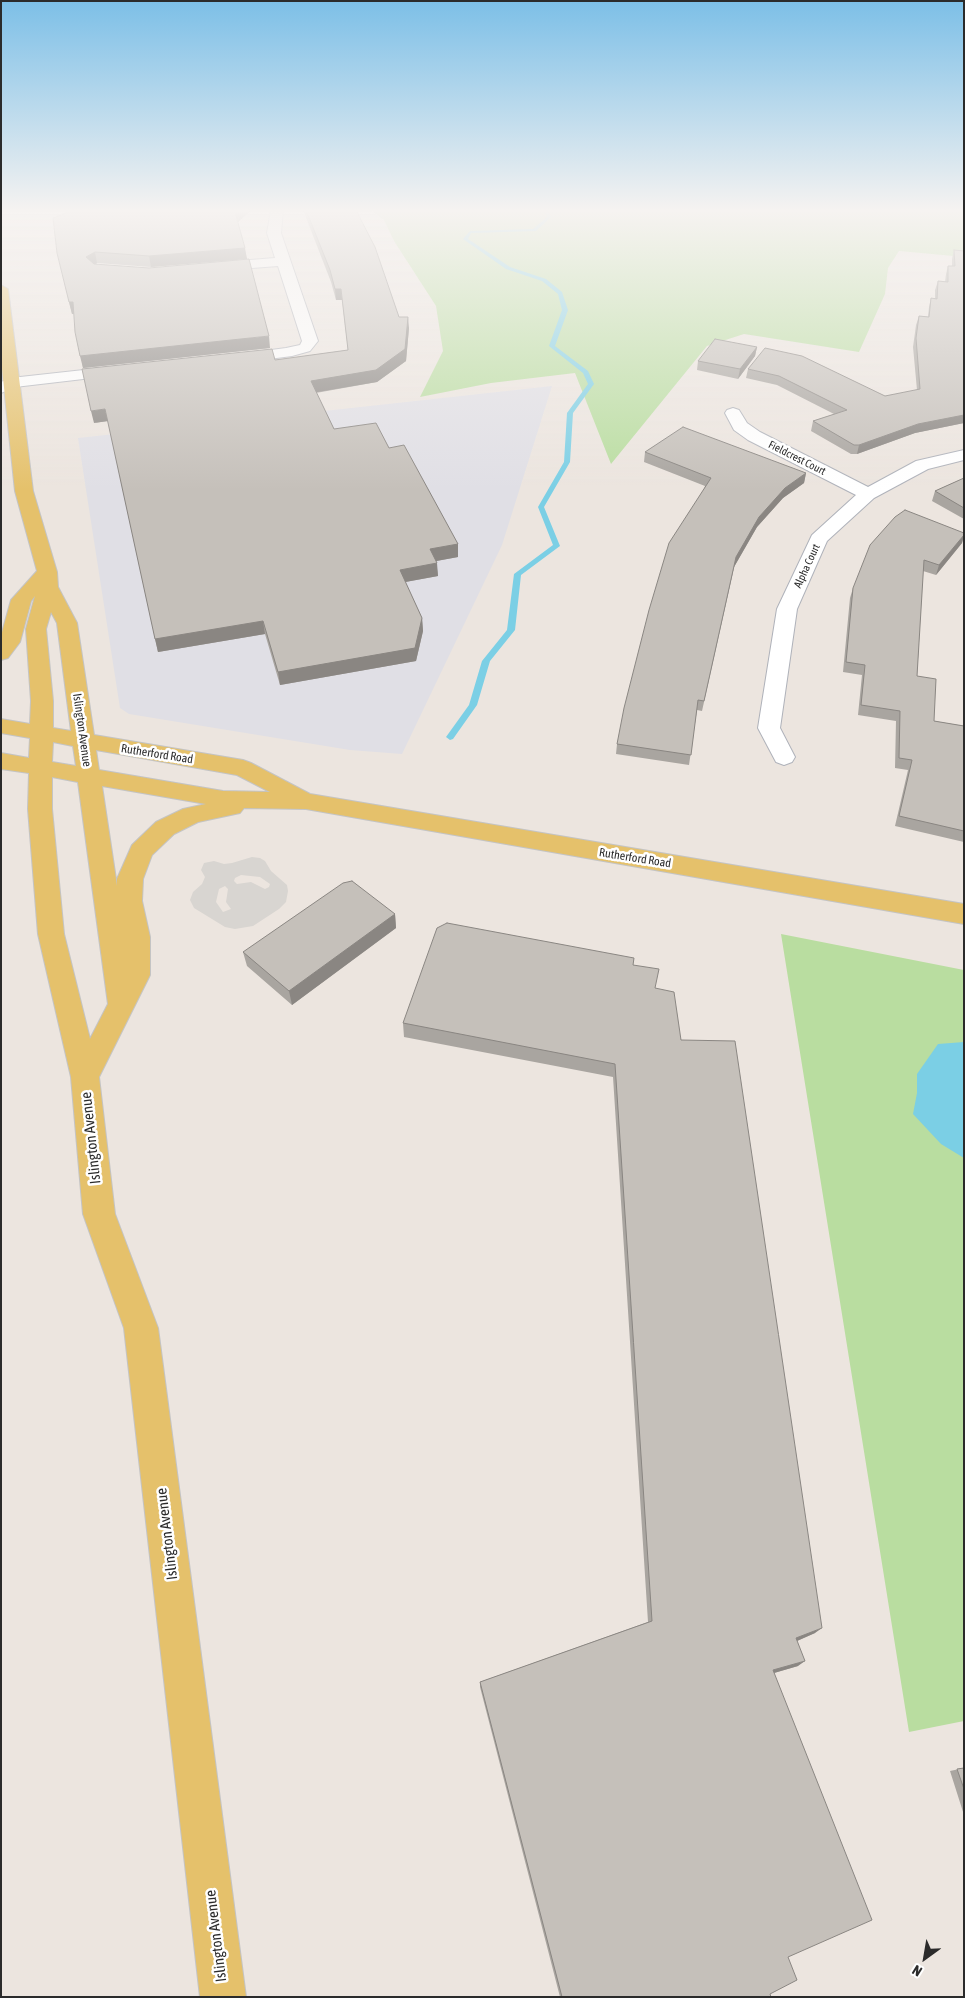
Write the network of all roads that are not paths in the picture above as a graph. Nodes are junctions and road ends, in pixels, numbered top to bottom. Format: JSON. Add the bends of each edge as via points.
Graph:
{"nodes":[{"id":1,"x":1,"y":303,"type":"edge"},
{"id":2,"x":297,"y":303,"type":"edge"},
{"id":3,"x":220,"y":360,"type":"edge"},
{"id":4,"x":134,"y":370,"type":"edge"},
{"id":5,"x":4,"y":384,"type":"edge"},
{"id":6,"x":733,"y":413,"type":"dead end"},
{"id":7,"x":964,"y":455,"type":"edge"},
{"id":8,"x":868,"y":494,"type":"junction"},
{"id":9,"x":48,"y":579,"type":"junction"},
{"id":10,"x":1,"y":654,"type":"edge"},
{"id":11,"x":1,"y":726,"type":"edge"},
{"id":12,"x":42,"y":733,"type":"junction"},
{"id":13,"x":83,"y":741,"type":"junction"},
{"id":14,"x":784,"y":757,"type":"dead end"},
{"id":15,"x":1,"y":761,"type":"edge"},
{"id":16,"x":41,"y":768,"type":"junction"},
{"id":17,"x":88,"y":776,"type":"junction"},
{"id":18,"x":306,"y":801,"type":"junction"},
{"id":19,"x":356,"y":810,"type":"junction"},
{"id":20,"x":964,"y":914,"type":"edge"},
{"id":21,"x":121,"y":1003,"type":"junction"},
{"id":22,"x":84,"y":1077,"type":"junction"},
{"id":23,"x":223,"y":1997,"type":"edge"}],
"edges":[{"from":1,"to":5,"type":"main road","name":"Islington Avenue"},
{"from":2,"to":3,"type":"street","via":[[310,340],[305,348]]},
{"from":4,"to":5,"type":"street"},
{"from":5,"to":9,"type":"main road","name":"Islington Avenue","via":[[24,490]]},
{"from":6,"to":8,"type":"street","name":"Fieldcrest Court","via":[[740,426],[754,436]]},
{"from":7,"to":8,"type":"street","name":"Alpha Court","via":[[922,465]]},
{"from":8,"to":14,"type":"street","name":"Alpha Court","via":[[820,539],[787,609],[769,728]]},
{"from":9,"to":10,"type":"main road","via":[[21,600],[10,642]]},
{"from":9,"to":12,"type":"main road","name":"Islington Avenue","via":[[36,629]]},
{"from":9,"to":13,"type":"main road","name":"Islington Avenue","via":[[67,623]]},
{"from":11,"to":12,"type":"main road","name":"Rutherford Road"},
{"from":12,"to":13,"type":"main road","name":"Rutherford Road"},
{"from":12,"to":16,"type":"main road","name":"Islington Avenue"},
{"from":13,"to":17,"type":"main road","name":"Islington Avenue"},
{"from":13,"to":18,"type":"main road","name":"Rutherford Road","via":[[243,768]]},
{"from":15,"to":16,"type":"main road","name":"Rutherford Road"},
{"from":16,"to":17,"type":"main road","name":"Rutherford Road"},
{"from":16,"to":22,"type":"main road","name":"Islington Avenue","via":[[40,808],[51,934]]},
{"from":17,"to":18,"type":"main road","name":"Rutherford Road","via":[[223,800]]},
{"from":17,"to":21,"type":"main road","name":"Islington Avenue"},
{"from":18,"to":19,"type":"main road","name":"Rutherford Road"},
{"from":19,"to":20,"type":"main road","name":"Rutherford Road"},
{"from":19,"to":21,"type":"main road","via":[[230,807],[192,815],[165,828],[141,851],[130,879],[129,900],[137,937],[136,975]]},
{"from":21,"to":22,"type":"main road","name":"Islington Avenue"},
{"from":22,"to":23,"type":"main road","name":"Islington Avenue","via":[[99,1214],[141,1328]]}]}
